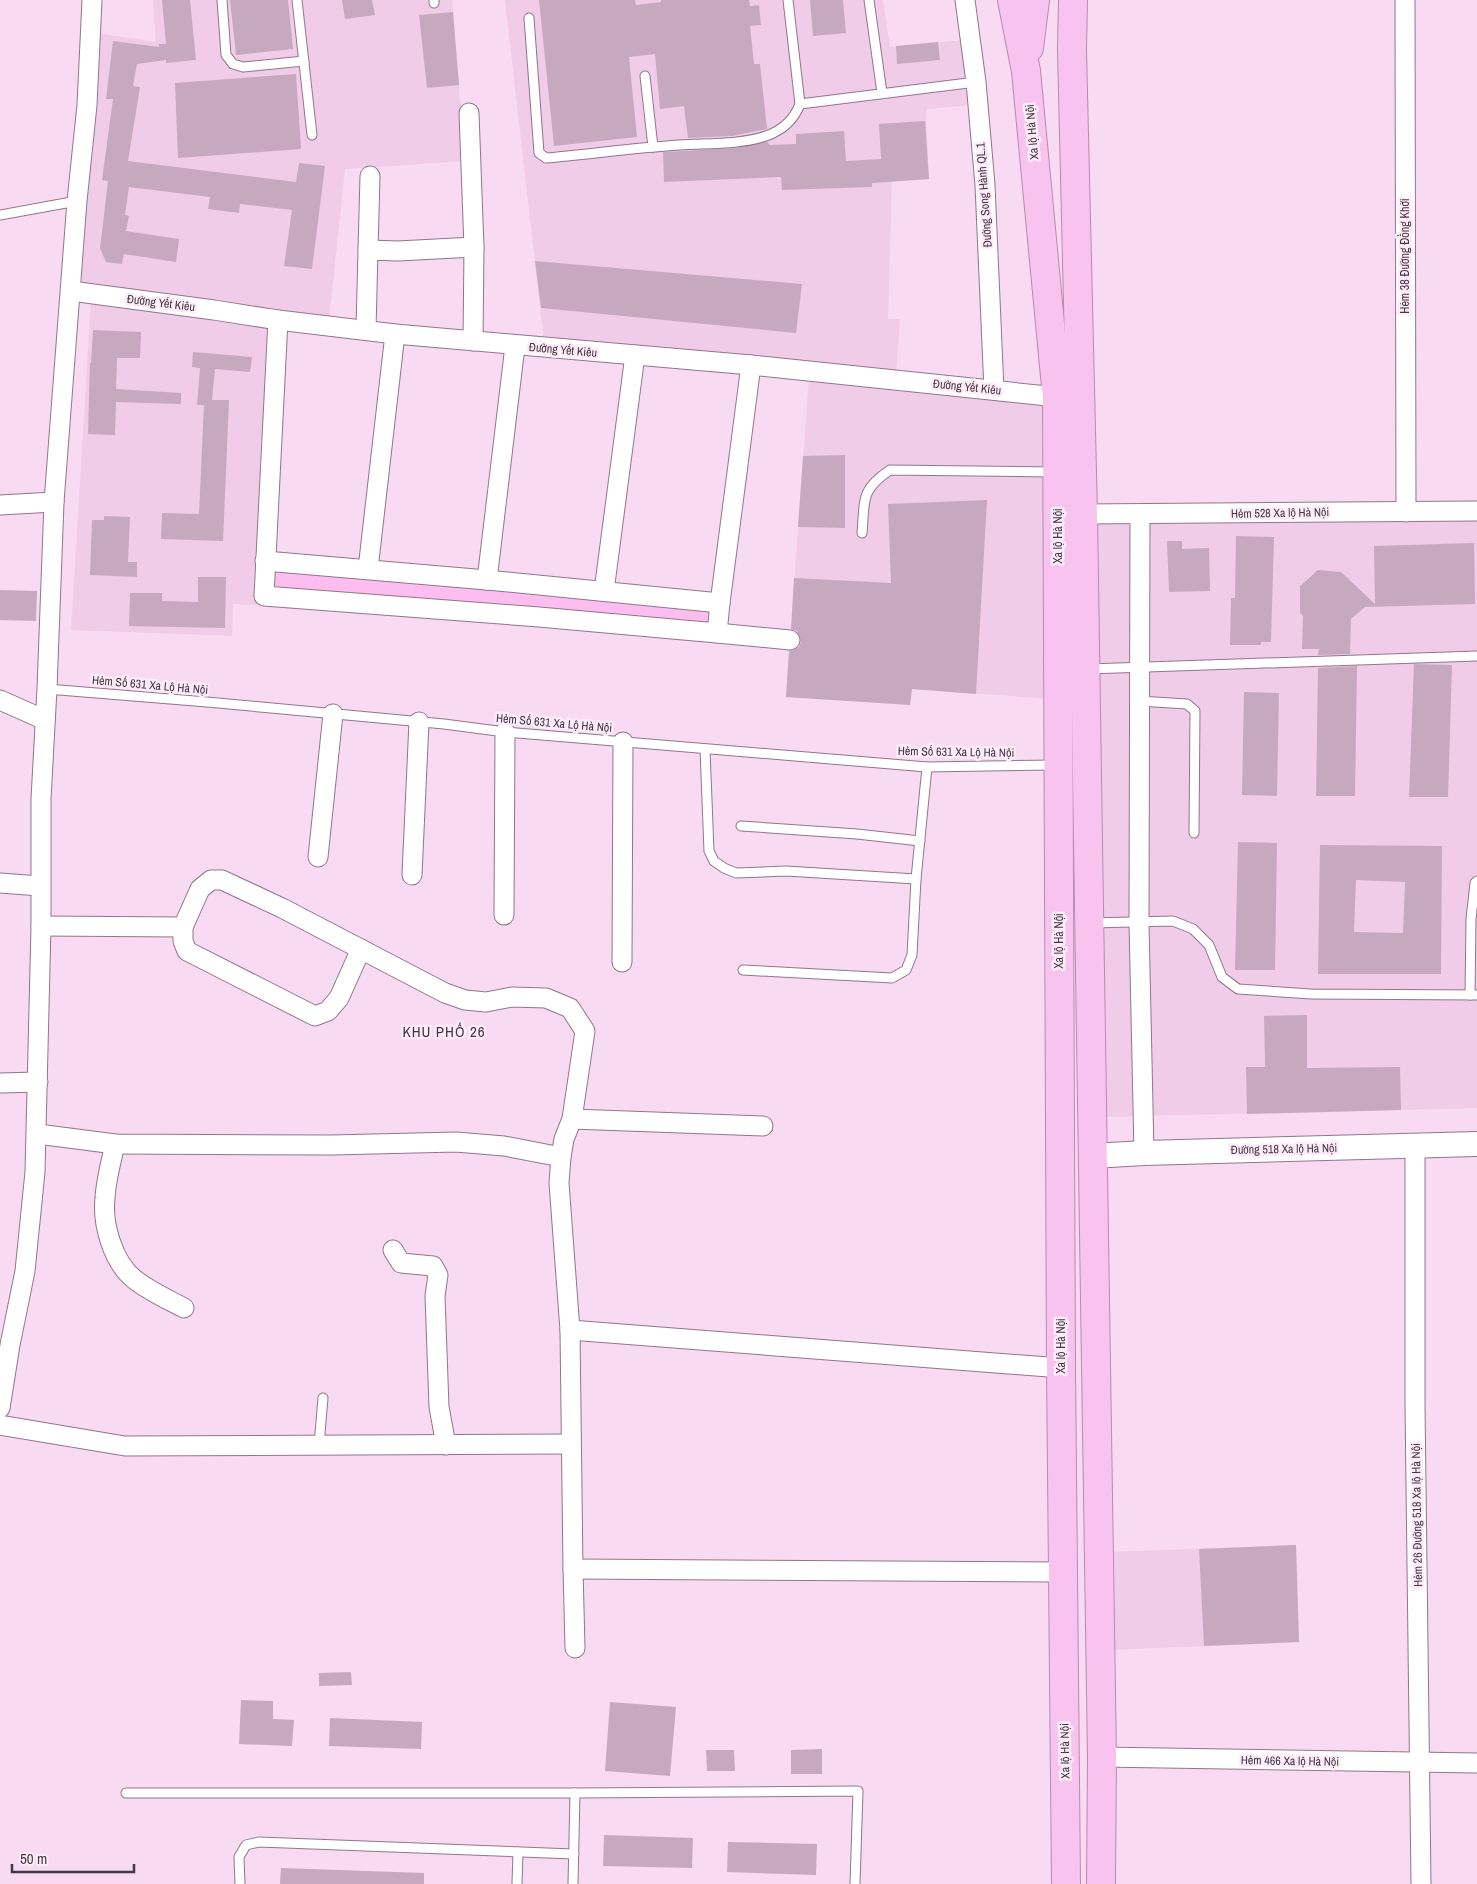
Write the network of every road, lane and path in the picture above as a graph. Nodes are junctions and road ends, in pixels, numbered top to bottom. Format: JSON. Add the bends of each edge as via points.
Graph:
{"nodes":[{"id":1,"x":92,"y":0,"type":"edge"},
{"id":2,"x":222,"y":0,"type":"edge"},
{"id":3,"x":297,"y":0,"type":"edge"},
{"id":4,"x":788,"y":0,"type":"edge"},
{"id":5,"x":869,"y":0,"type":"edge"},
{"id":6,"x":964,"y":0,"type":"edge"},
{"id":7,"x":1044,"y":0,"type":"edge"},
{"id":8,"x":1405,"y":0,"type":"edge"},
{"id":9,"x":529,"y":18,"type":"dead end"},
{"id":10,"x":304,"y":61,"type":"junction"},
{"id":11,"x":645,"y":76,"type":"dead end"},
{"id":12,"x":976,"y":82,"type":"junction"},
{"id":13,"x":882,"y":93,"type":"junction"},
{"id":14,"x":800,"y":104,"type":"junction"},
{"id":15,"x":469,"y":113,"type":"dead end"},
{"id":16,"x":312,"y":135,"type":"dead end"},
{"id":17,"x":653,"y":147,"type":"junction"},
{"id":18,"x":370,"y":176,"type":"dead end"},
{"id":19,"x":77,"y":201,"type":"junction"},
{"id":20,"x":0,"y":215,"type":"edge"},
{"id":21,"x":474,"y":247,"type":"junction"},
{"id":22,"x":368,"y":250,"type":"junction"},
{"id":23,"x":71,"y":291,"type":"junction"},
{"id":24,"x":278,"y":320,"type":"junction"},
{"id":25,"x":366,"y":330,"type":"junction"},
{"id":26,"x":395,"y":334,"type":"junction"},
{"id":27,"x":473,"y":341,"type":"junction"},
{"id":28,"x":515,"y":346,"type":"junction"},
{"id":29,"x":635,"y":355,"type":"junction"},
{"id":30,"x":752,"y":365,"type":"junction"},
{"id":31,"x":994,"y":390,"type":"junction"},
{"id":32,"x":1057,"y":397,"type":"junction"},
{"id":33,"x":1057,"y":472,"type":"junction"},
{"id":34,"x":54,"y":502,"type":"junction"},
{"id":35,"x":0,"y":505,"type":"edge"},
{"id":36,"x":1477,"y":511,"type":"edge"},
{"id":37,"x":1406,"y":512,"type":"junction"},
{"id":38,"x":1084,"y":514,"type":"junction"},
{"id":39,"x":1140,"y":515,"type":"junction"},
{"id":40,"x":862,"y":533,"type":"dead end"},
{"id":41,"x":265,"y":561,"type":"junction"},
{"id":42,"x":368,"y":569,"type":"junction"},
{"id":43,"x":487,"y":580,"type":"junction"},
{"id":44,"x":604,"y":591,"type":"junction"},
{"id":45,"x":720,"y":603,"type":"junction"},
{"id":46,"x":718,"y":633,"type":"junction"},
{"id":47,"x":790,"y":640,"type":"dead end"},
{"id":48,"x":1477,"y":656,"type":"edge"},
{"id":49,"x":1139,"y":667,"type":"junction"},
{"id":50,"x":1086,"y":669,"type":"junction"},
{"id":51,"x":47,"y":690,"type":"junction"},
{"id":52,"x":0,"y":700,"type":"edge"},
{"id":53,"x":1140,"y":700,"type":"junction"},
{"id":54,"x":333,"y":714,"type":"junction"},
{"id":55,"x":45,"y":720,"type":"junction"},
{"id":56,"x":419,"y":722,"type":"junction"},
{"id":57,"x":505,"y":732,"type":"junction"},
{"id":58,"x":623,"y":742,"type":"junction"},
{"id":59,"x":705,"y":749,"type":"junction"},
{"id":60,"x":1059,"y":765,"type":"junction"},
{"id":61,"x":927,"y":767,"type":"junction"},
{"id":62,"x":741,"y":826,"type":"dead end"},
{"id":63,"x":1194,"y":832,"type":"dead end"},
{"id":64,"x":920,"y":841,"type":"junction"},
{"id":65,"x":318,"y":857,"type":"dead end"},
{"id":66,"x":412,"y":876,"type":"dead end"},
{"id":67,"x":916,"y":879,"type":"junction"},
{"id":68,"x":1477,"y":880,"type":"edge"},
{"id":69,"x":0,"y":882,"type":"edge"},
{"id":70,"x":40,"y":886,"type":"junction"},
{"id":71,"x":504,"y":915,"type":"dead end"},
{"id":72,"x":1088,"y":923,"type":"junction"},
{"id":73,"x":1139,"y":923,"type":"junction"},
{"id":74,"x":41,"y":926,"type":"junction"},
{"id":75,"x":183,"y":927,"type":"junction"},
{"id":76,"x":361,"y":950,"type":"junction"},
{"id":77,"x":622,"y":962,"type":"dead end"},
{"id":78,"x":743,"y":970,"type":"dead end"},
{"id":79,"x":1473,"y":995,"type":"edge"},
{"id":80,"x":38,"y":1082,"type":"junction"},
{"id":81,"x":0,"y":1083,"type":"edge"},
{"id":82,"x":572,"y":1119,"type":"junction"},
{"id":83,"x":763,"y":1126,"type":"dead end"},
{"id":84,"x":38,"y":1134,"type":"junction"},
{"id":85,"x":115,"y":1144,"type":"junction"},
{"id":86,"x":1477,"y":1144,"type":"edge"},
{"id":87,"x":1415,"y":1146,"type":"junction"},
{"id":88,"x":1144,"y":1152,"type":"junction"},
{"id":89,"x":1092,"y":1156,"type":"junction"},
{"id":90,"x":561,"y":1157,"type":"junction"},
{"id":91,"x":393,"y":1250,"type":"dead end"},
{"id":92,"x":184,"y":1308,"type":"dead end"},
{"id":93,"x":570,"y":1330,"type":"junction"},
{"id":94,"x":1061,"y":1368,"type":"junction"},
{"id":95,"x":323,"y":1398,"type":"dead end"},
{"id":96,"x":0,"y":1408,"type":"edge"},
{"id":97,"x":0,"y":1425,"type":"edge"},
{"id":98,"x":446,"y":1444,"type":"junction"},
{"id":99,"x":570,"y":1444,"type":"junction"},
{"id":100,"x":319,"y":1445,"type":"junction"},
{"id":101,"x":573,"y":1570,"type":"junction"},
{"id":102,"x":1063,"y":1572,"type":"junction"},
{"id":103,"x":575,"y":1648,"type":"dead end"},
{"id":104,"x":1102,"y":1757,"type":"junction"},
{"id":105,"x":1420,"y":1763,"type":"junction"},
{"id":106,"x":1477,"y":1763,"type":"edge"},
{"id":107,"x":126,"y":1792,"type":"dead end"},
{"id":108,"x":575,"y":1793,"type":"junction"},
{"id":109,"x":518,"y":1852,"type":"junction"},
{"id":110,"x":574,"y":1854,"type":"junction"},
{"id":111,"x":240,"y":1884,"type":"edge"},
{"id":112,"x":517,"y":1884,"type":"edge"},
{"id":113,"x":573,"y":1884,"type":"edge"},
{"id":114,"x":855,"y":1884,"type":"edge"},
{"id":115,"x":1066,"y":1884,"type":"edge"},
{"id":116,"x":1101,"y":1884,"type":"edge"},
{"id":117,"x":1421,"y":1884,"type":"edge"}],
"edges":[{"from":1,"to":19,"type":"street","via":[[87,105]]},
{"from":2,"to":10,"type":"lane","via":[[226,55],[233,64],[243,67]]},
{"from":3,"to":10,"type":"lane"},
{"from":4,"to":14,"type":"lane"},
{"from":5,"to":13,"type":"lane"},
{"from":6,"to":12,"type":"street","name":"Đường Song Hành QL.1"},
{"from":7,"to":32,"type":"highway","name":"Xa lộ Hà Nội","via":[[1026,71]]},
{"from":7,"to":38,"type":"highway","name":"Xa lộ Hà Nội","via":[[1072,50]]},
{"from":8,"to":37,"type":"street","name":"Hẻm 38 Đường Đồng Khởi"},
{"from":9,"to":17,"type":"lane","via":[[539,153],[546,158]]},
{"from":10,"to":16,"type":"lane"},
{"from":11,"to":17,"type":"lane"},
{"from":12,"to":13,"type":"lane"},
{"from":12,"to":31,"type":"street","name":"Đường Song Hành QL.1","via":[[985,185]]},
{"from":13,"to":14,"type":"lane"},
{"from":14,"to":17,"type":"lane","via":[[789,123],[766,136]]},
{"from":15,"to":21,"type":"street"},
{"from":18,"to":22,"type":"street"},
{"from":19,"to":20,"type":"lane"},
{"from":19,"to":23,"type":"street"},
{"from":21,"to":22,"type":"street"},
{"from":21,"to":27,"type":"street"},
{"from":22,"to":25,"type":"street"},
{"from":23,"to":24,"type":"street","name":"Đường Yết Kiêu"},
{"from":23,"to":34,"type":"street"},
{"from":24,"to":25,"type":"street","name":"Đường Yết Kiêu"},
{"from":24,"to":41,"type":"street"},
{"from":25,"to":26,"type":"street","name":"Đường Yết Kiêu"},
{"from":26,"to":27,"type":"street","name":"Đường Yết Kiêu"},
{"from":26,"to":42,"type":"street"},
{"from":27,"to":28,"type":"street","name":"Đường Yết Kiêu"},
{"from":28,"to":29,"type":"street","name":"Đường Yết Kiêu"},
{"from":28,"to":43,"type":"street"},
{"from":29,"to":30,"type":"street","name":"Đường Yết Kiêu"},
{"from":29,"to":44,"type":"street"},
{"from":30,"to":31,"type":"street","name":"Đường Yết Kiêu"},
{"from":30,"to":45,"type":"street"},
{"from":31,"to":32,"type":"street","name":"Đường Yết Kiêu"},
{"from":32,"to":33,"type":"highway","name":"Xa lộ Hà Nội"},
{"from":33,"to":40,"type":"lane","via":[[890,470],[874,480],[866,494]]},
{"from":33,"to":60,"type":"highway","name":"Xa lộ Hà Nội"},
{"from":34,"to":35,"type":"street"},
{"from":34,"to":51,"type":"street"},
{"from":36,"to":37,"type":"street","name":"Hẻm 528 Xa lộ Hà Nội"},
{"from":37,"to":39,"type":"street","name":"Hẻm 528 Xa lộ Hà Nội"},
{"from":38,"to":39,"type":"street","name":"Hẻm 528 Xa lộ Hà Nội"},
{"from":38,"to":50,"type":"highway","name":"Xa lộ Hà Nội"},
{"from":39,"to":49,"type":"street"},
{"from":41,"to":42,"type":"street"},
{"from":41,"to":46,"type":"street","via":[[264,596]]},
{"from":42,"to":43,"type":"street"},
{"from":43,"to":44,"type":"street"},
{"from":44,"to":45,"type":"street"},
{"from":45,"to":46,"type":"street"},
{"from":46,"to":47,"type":"street"},
{"from":48,"to":49,"type":"lane"},
{"from":49,"to":50,"type":"lane"},
{"from":49,"to":53,"type":"street"},
{"from":50,"to":72,"type":"highway","name":"Xa lộ Hà Nội"},
{"from":51,"to":54,"type":"lane","name":"Hẻm Số 631 Xa Lộ Hà Nội"},
{"from":51,"to":55,"type":"street"},
{"from":52,"to":55,"type":"street"},
{"from":53,"to":63,"type":"lane","via":[[1187,704],[1195,711]]},
{"from":53,"to":73,"type":"street"},
{"from":54,"to":56,"type":"lane","name":"Hẻm Số 631 Xa Lộ Hà Nội"},
{"from":54,"to":65,"type":"street"},
{"from":55,"to":70,"type":"street"},
{"from":56,"to":57,"type":"lane","name":"Hẻm Số 631 Xa Lộ Hà Nội"},
{"from":56,"to":66,"type":"street"},
{"from":57,"to":58,"type":"lane","name":"Hẻm Số 631 Xa Lộ Hà Nội"},
{"from":57,"to":71,"type":"street"},
{"from":58,"to":59,"type":"lane","name":"Hẻm Số 631 Xa Lộ Hà Nội"},
{"from":58,"to":77,"type":"street"},
{"from":59,"to":61,"type":"lane","name":"Hẻm Số 631 Xa Lộ Hà Nội"},
{"from":59,"to":67,"type":"lane","via":[[709,851],[714,861],[724,868],[736,872],[786,871]]},
{"from":60,"to":61,"type":"lane","name":"Hẻm Số 631 Xa Lộ Hà Nội"},
{"from":60,"to":94,"type":"highway","name":"Xa lộ Hà Nội"},
{"from":61,"to":64,"type":"lane"},
{"from":62,"to":64,"type":"lane"},
{"from":64,"to":67,"type":"lane"},
{"from":67,"to":78,"type":"lane","via":[[912,955],[906,970],[892,978]]},
{"from":68,"to":79,"type":"lane","via":[[1471,919]]},
{"from":69,"to":70,"type":"street"},
{"from":70,"to":74,"type":"street"},
{"from":72,"to":73,"type":"lane"},
{"from":72,"to":89,"type":"highway","name":"Xa lộ Hà Nội"},
{"from":73,"to":79,"type":"lane","via":[[1173,921],[1193,930],[1209,945],[1222,976],[1238,989],[1312,994]]},
{"from":73,"to":88,"type":"street"},
{"from":74,"to":75,"type":"street"},
{"from":74,"to":80,"type":"street"},
{"from":75,"to":76,"type":"street","via":[[200,889],[211,880],[222,880]]},
{"from":75,"to":76,"type":"street","via":[[187,951],[315,1016],[328,1012],[339,998]]},
{"from":76,"to":82,"type":"street","via":[[465,1000],[486,1002],[512,997],[546,998],[570,1008],[585,1031]]},
{"from":80,"to":81,"type":"street"},
{"from":80,"to":84,"type":"street"},
{"from":82,"to":83,"type":"street"},
{"from":82,"to":90,"type":"street"},
{"from":84,"to":85,"type":"street"},
{"from":84,"to":96,"type":"street","via":[[26,1271]]},
{"from":85,"to":90,"type":"street","via":[[456,1142],[504,1146]]},
{"from":85,"to":92,"type":"street","via":[[104,1199],[108,1235],[119,1263],[150,1290]]},
{"from":86,"to":87,"type":"street","name":"Đường 518 Xa lộ Hà Nội"},
{"from":87,"to":88,"type":"street","name":"Đường 518 Xa lộ Hà Nội"},
{"from":87,"to":105,"type":"street","name":"Hẻm 26 Đường 518 Xa lộ Hà Nội"},
{"from":88,"to":89,"type":"street","name":"Đường 518 Xa lộ Hà Nội"},
{"from":89,"to":104,"type":"highway","name":"Xa lộ Hà Nội"},
{"from":90,"to":93,"type":"street","via":[[559,1184]]},
{"from":91,"to":98,"type":"street","via":[[401,1263],[433,1266],[438,1275],[435,1340],[439,1407]]},
{"from":93,"to":94,"type":"street"},
{"from":93,"to":99,"type":"street"},
{"from":94,"to":102,"type":"highway","name":"Xa lộ Hà Nội"},
{"from":95,"to":100,"type":"lane"},
{"from":97,"to":100,"type":"street","via":[[125,1446]]},
{"from":98,"to":99,"type":"street"},
{"from":98,"to":100,"type":"street"},
{"from":99,"to":101,"type":"street"},
{"from":101,"to":102,"type":"street"},
{"from":101,"to":103,"type":"street"},
{"from":102,"to":115,"type":"highway","name":"Xa lộ Hà Nội"},
{"from":104,"to":105,"type":"street","name":"Hẻm 466 Xa lộ Hà Nội"},
{"from":104,"to":116,"type":"highway","name":"Xa lộ Hà Nội"},
{"from":105,"to":106,"type":"street","name":"Hẻm 466 Xa lộ Hà Nội"},
{"from":105,"to":117,"type":"street","name":"Hẻm 26 Đường 518 Xa lộ Hà Nội"},
{"from":107,"to":108,"type":"lane"},
{"from":108,"to":110,"type":"lane"},
{"from":108,"to":114,"type":"lane","via":[[858,1791]]},
{"from":109,"to":110,"type":"lane"},
{"from":109,"to":111,"type":"lane","via":[[259,1842],[246,1845],[240,1857]]},
{"from":109,"to":112,"type":"lane"},
{"from":110,"to":113,"type":"lane"}]}
